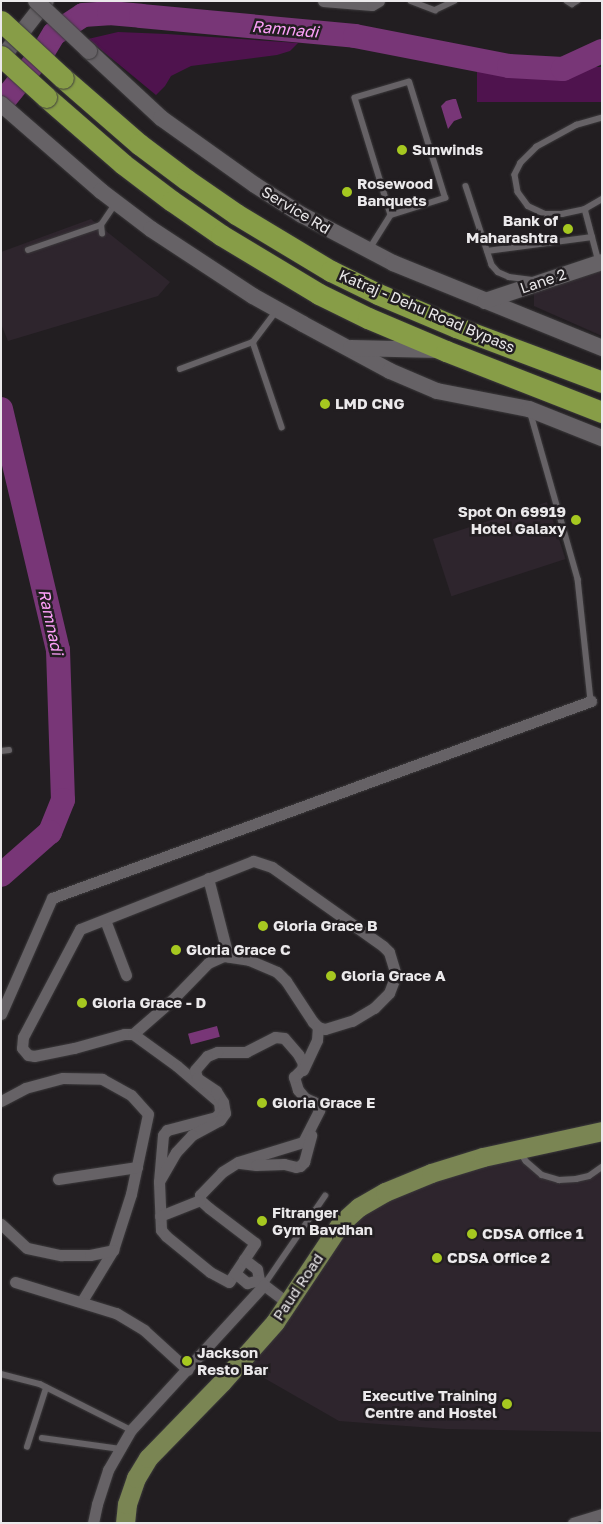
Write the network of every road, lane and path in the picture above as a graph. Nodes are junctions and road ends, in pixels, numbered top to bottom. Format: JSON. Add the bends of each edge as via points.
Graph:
{"nodes":[{"id":1,"x":36,"y":1,"type":"edge"},
{"id":2,"x":46,"y":1,"type":"edge"},
{"id":3,"x":323,"y":1,"type":"edge"},
{"id":4,"x":379,"y":1,"type":"edge"},
{"id":5,"x":411,"y":1,"type":"edge"},
{"id":6,"x":454,"y":1,"type":"edge"},
{"id":7,"x":567,"y":1,"type":"edge"},
{"id":8,"x":577,"y":1,"type":"edge"},
{"id":9,"x":1,"y":21,"type":"edge"},
{"id":10,"x":1,"y":57,"type":"edge"},
{"id":11,"x":1,"y":104,"type":"edge"},
{"id":12,"x":602,"y":118,"type":"edge"},
{"id":13,"x":466,"y":186,"type":"dead end"},
{"id":14,"x":602,"y":199,"type":"edge"},
{"id":15,"x":116,"y":202,"type":"junction"},
{"id":16,"x":585,"y":209,"type":"junction"},
{"id":17,"x":391,"y":214,"type":"junction"},
{"id":18,"x":101,"y":225,"type":"junction"},
{"id":19,"x":102,"y":234,"type":"dead end"},
{"id":20,"x":592,"y":237,"type":"junction"},
{"id":21,"x":28,"y":250,"type":"dead end"},
{"id":22,"x":487,"y":250,"type":"junction"},
{"id":23,"x":368,"y":251,"type":"junction"},
{"id":24,"x":600,"y":262,"type":"edge"},
{"id":25,"x":543,"y":282,"type":"junction"},
{"id":26,"x":485,"y":301,"type":"junction"},
{"id":27,"x":278,"y":310,"type":"junction"},
{"id":28,"x":252,"y":342,"type":"junction"},
{"id":29,"x":349,"y":348,"type":"junction"},
{"id":30,"x":602,"y":348,"type":"edge"},
{"id":31,"x":446,"y":351,"type":"junction"},
{"id":32,"x":180,"y":369,"type":"dead end"},
{"id":33,"x":602,"y":382,"type":"edge"},
{"id":34,"x":529,"y":409,"type":"junction"},
{"id":35,"x":602,"y":412,"type":"edge"},
{"id":36,"x":282,"y":427,"type":"dead end"},
{"id":37,"x":602,"y":438,"type":"edge"},
{"id":38,"x":591,"y":701,"type":"joint"},
{"id":39,"x":8,"y":750,"type":"dead end"},
{"id":40,"x":1,"y":751,"type":"edge"},
{"id":41,"x":208,"y":878,"type":"junction"},
{"id":42,"x":105,"y":920,"type":"junction"},
{"id":43,"x":228,"y":956,"type":"junction"},
{"id":44,"x":126,"y":975,"type":"dead end"},
{"id":45,"x":1,"y":1014,"type":"edge"},
{"id":46,"x":318,"y":1027,"type":"junction"},
{"id":47,"x":133,"y":1034,"type":"junction"},
{"id":48,"x":1,"y":1101,"type":"edge"},
{"id":49,"x":602,"y":1130,"type":"edge"},
{"id":50,"x":518,"y":1150,"type":"junction"},
{"id":51,"x":238,"y":1162,"type":"junction"},
{"id":52,"x":137,"y":1167,"type":"junction"},
{"id":53,"x":602,"y":1167,"type":"edge"},
{"id":54,"x":58,"y":1178,"type":"dead end"},
{"id":55,"x":159,"y":1182,"type":"junction"},
{"id":56,"x":325,"y":1196,"type":"dead end"},
{"id":57,"x":200,"y":1200,"type":"junction"},
{"id":58,"x":160,"y":1216,"type":"junction"},
{"id":59,"x":1,"y":1224,"type":"edge"},
{"id":60,"x":113,"y":1250,"type":"junction"},
{"id":61,"x":244,"y":1259,"type":"junction"},
{"id":62,"x":235,"y":1274,"type":"junction"},
{"id":63,"x":16,"y":1282,"type":"dead end"},
{"id":64,"x":262,"y":1282,"type":"junction"},
{"id":65,"x":82,"y":1301,"type":"junction"},
{"id":66,"x":288,"y":1303,"type":"junction"},
{"id":67,"x":188,"y":1370,"type":"junction"},
{"id":68,"x":1,"y":1374,"type":"edge"},
{"id":69,"x":46,"y":1388,"type":"junction"},
{"id":70,"x":131,"y":1430,"type":"junction"},
{"id":71,"x":42,"y":1438,"type":"dead end"},
{"id":72,"x":28,"y":1447,"type":"dead end"},
{"id":73,"x":120,"y":1449,"type":"junction"},
{"id":74,"x":602,"y":1514,"type":"edge"},
{"id":75,"x":94,"y":1523,"type":"edge"},
{"id":76,"x":124,"y":1523,"type":"edge"},
{"id":77,"x":573,"y":1523,"type":"edge"}],
"edges":[{"from":1,"to":23,"type":"street","name":"Service Rd","bridge":true,"via":[[161,118],[302,215]]},
{"from":2,"to":10,"type":"street"},
{"from":3,"to":4,"type":"street","via":[[372,5]]},
{"from":5,"to":6,"type":"lane","via":[[435,10]]},
{"from":7,"to":8,"type":"lane","via":[[572,4]]},
{"from":9,"to":33,"type":"highway","name":"Katraj - Dehu Road Bypass","bridge":true,"via":[[139,144],[244,219],[323,267],[456,327]]},
{"from":10,"to":31,"type":"highway","name":"Katraj - Dehu Road Bypass","bridge":true,"via":[[123,164],[221,235],[319,294]]},
{"from":11,"to":15,"type":"street"},
{"from":12,"to":16,"type":"lane","via":[[577,124],[536,146],[515,175],[518,192],[528,206],[545,214]]},
{"from":13,"to":22,"type":"lane"},
{"from":14,"to":16,"type":"lane"},
{"from":15,"to":18,"type":"lane"},
{"from":15,"to":27,"type":"street","via":[[202,264]]},
{"from":16,"to":20,"type":"lane"},
{"from":17,"to":17,"type":"lane","via":[[355,98],[409,82],[445,198]]},
{"from":17,"to":23,"type":"lane"},
{"from":18,"to":19,"type":"lane"},
{"from":18,"to":21,"type":"lane"},
{"from":20,"to":22,"type":"lane"},
{"from":20,"to":24,"type":"lane"},
{"from":22,"to":25,"type":"lane","via":[[498,272]]},
{"from":23,"to":26,"type":"street","name":"Service Rd"},
{"from":24,"to":25,"type":"street","name":"Lane 2"},
{"from":25,"to":26,"type":"street","name":"Lane 2"},
{"from":26,"to":30,"type":"street","name":"Service Rd"},
{"from":27,"to":28,"type":"lane"},
{"from":27,"to":29,"type":"street"},
{"from":28,"to":32,"type":"lane"},
{"from":28,"to":36,"type":"lane"},
{"from":29,"to":31,"type":"street"},
{"from":29,"to":34,"type":"street","via":[[390,372],[437,391]]},
{"from":31,"to":35,"type":"highway","name":"Katraj - Dehu Road Bypass"},
{"from":34,"to":37,"type":"street"},
{"from":34,"to":38,"type":"lane","via":[[578,579]]},
{"from":38,"to":45,"type":"street","via":[[52,898]]},
{"from":39,"to":40,"type":"lane"},
{"from":41,"to":42,"type":"street"},
{"from":41,"to":43,"type":"street"},
{"from":41,"to":46,"type":"street","via":[[252,861],[272,866],[389,952],[396,975],[389,994],[352,1021],[336,1027]]},
{"from":42,"to":44,"type":"street"},
{"from":42,"to":47,"type":"street","via":[[80,930],[76,935],[23,1037],[22,1048],[34,1056]]},
{"from":43,"to":46,"type":"street","via":[[263,964],[277,972]]},
{"from":43,"to":47,"type":"street","via":[[208,963]]},
{"from":46,"to":51,"type":"street","via":[[317,1040],[298,1077],[302,1091],[316,1100],[321,1110],[304,1162],[296,1167]]},
{"from":47,"to":55,"type":"street","via":[[219,1102],[220,1112],[216,1117],[166,1130]]},
{"from":48,"to":52,"type":"street","via":[[25,1088],[63,1078],[102,1078],[131,1095],[148,1114]]},
{"from":49,"to":50,"type":"main road","name":"Paud Road"},
{"from":50,"to":53,"type":"lane","via":[[542,1174],[559,1180],[576,1180]]},
{"from":50,"to":66,"type":"main road","name":"Paud Road","via":[[432,1173],[385,1192],[359,1207],[340,1224]]},
{"from":51,"to":55,"type":"street","via":[[303,1142],[319,1110],[298,1090],[294,1077],[303,1063],[284,1038],[275,1037],[246,1052],[217,1052],[200,1063],[195,1070],[197,1078],[216,1091],[224,1102],[225,1114],[192,1135],[176,1152]]},
{"from":51,"to":57,"type":"street","via":[[215,1178],[200,1195]]},
{"from":52,"to":54,"type":"street"},
{"from":52,"to":60,"type":"street"},
{"from":55,"to":58,"type":"street"},
{"from":56,"to":64,"type":"lane"},
{"from":57,"to":58,"type":"street"},
{"from":57,"to":61,"type":"street","via":[[255,1243]]},
{"from":58,"to":62,"type":"street","via":[[161,1230],[166,1236],[210,1272],[229,1282]]},
{"from":59,"to":60,"type":"street","via":[[27,1248],[62,1255],[90,1255]]},
{"from":60,"to":65,"type":"street"},
{"from":61,"to":62,"type":"street"},
{"from":61,"to":64,"type":"street","via":[[257,1269]]},
{"from":62,"to":64,"type":"street","via":[[247,1283]]},
{"from":63,"to":65,"type":"street"},
{"from":64,"to":66,"type":"street"},
{"from":64,"to":67,"type":"street"},
{"from":65,"to":67,"type":"street","via":[[116,1313],[144,1330]]},
{"from":66,"to":76,"type":"main road","name":"Paud Road","via":[[222,1382],[148,1458],[136,1478]]},
{"from":67,"to":70,"type":"street"},
{"from":68,"to":69,"type":"lane"},
{"from":69,"to":70,"type":"lane"},
{"from":69,"to":72,"type":"lane"},
{"from":70,"to":73,"type":"street"},
{"from":71,"to":73,"type":"lane"},
{"from":73,"to":75,"type":"street","via":[[108,1470]]},
{"from":74,"to":77,"type":"street"}]}
